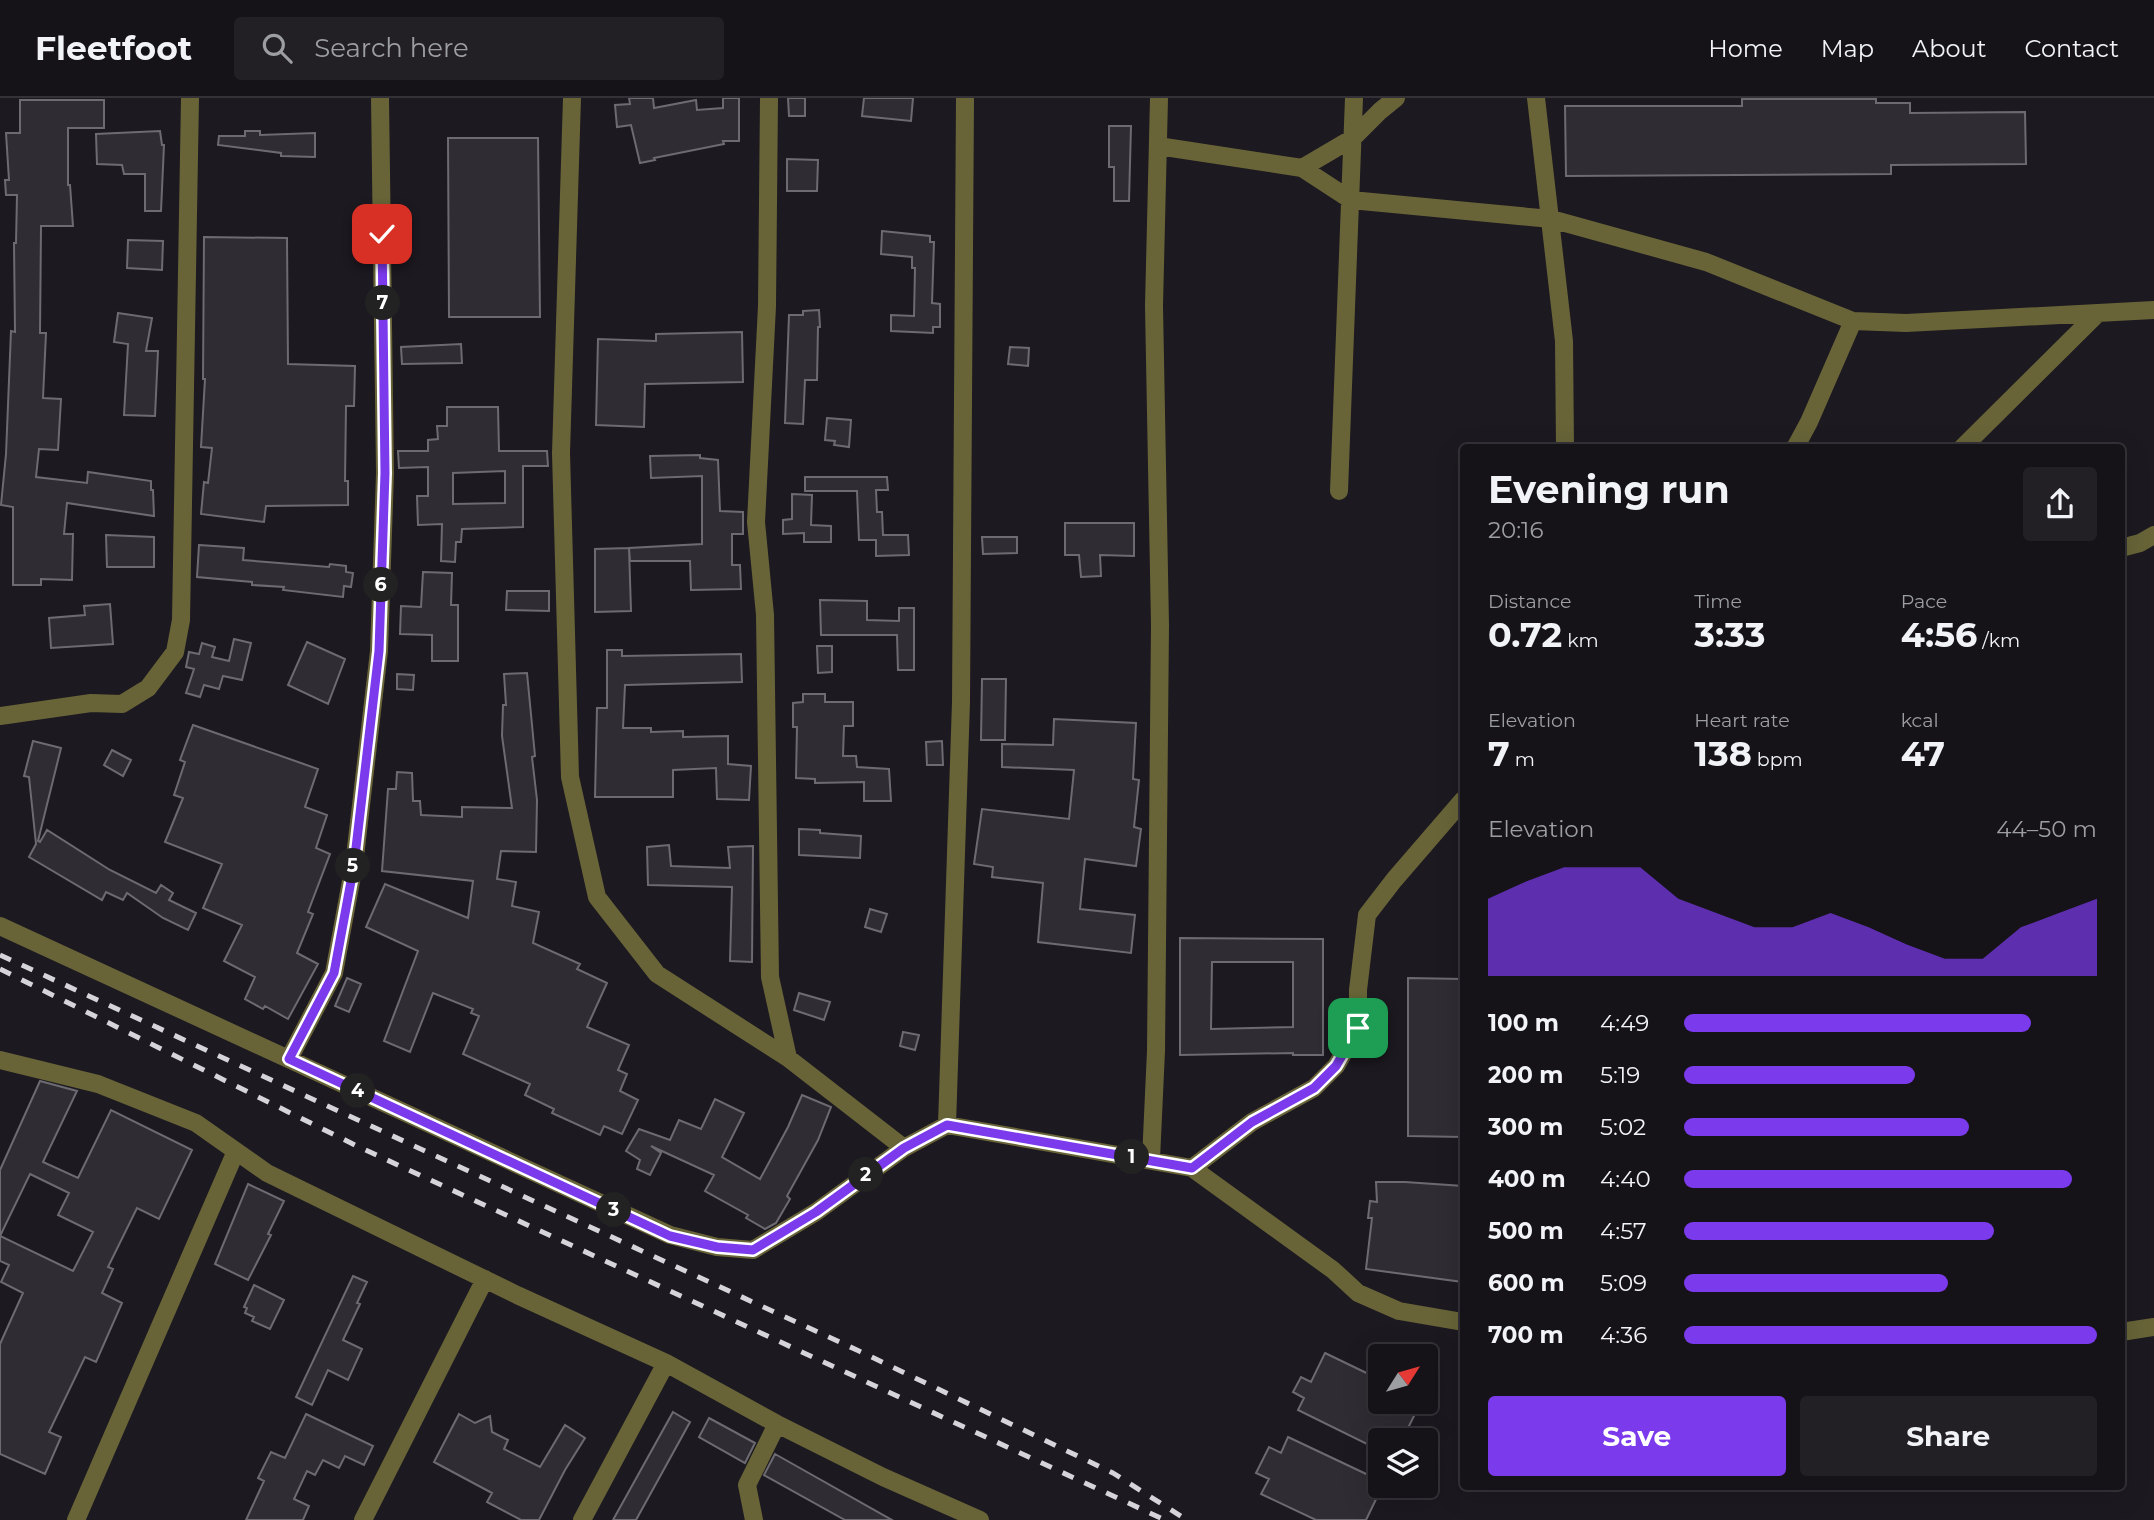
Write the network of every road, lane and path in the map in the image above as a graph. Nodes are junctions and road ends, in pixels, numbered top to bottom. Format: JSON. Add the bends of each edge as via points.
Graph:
{"nodes":[{"id":1,"x":190,"y":98,"type":"edge"},
{"id":2,"x":380,"y":98,"type":"edge"},
{"id":3,"x":572,"y":98,"type":"edge"},
{"id":4,"x":769,"y":98,"type":"edge"},
{"id":5,"x":965,"y":98,"type":"edge"},
{"id":6,"x":1159,"y":98,"type":"edge"},
{"id":7,"x":1354,"y":98,"type":"edge"},
{"id":8,"x":1396,"y":98,"type":"edge"},
{"id":9,"x":1535,"y":98,"type":"edge"},
{"id":10,"x":1353,"y":138,"type":"junction"},
{"id":11,"x":1158,"y":146,"type":"junction"},
{"id":12,"x":1302,"y":168,"type":"junction"},
{"id":13,"x":1351,"y":200,"type":"junction"},
{"id":14,"x":1551,"y":219,"type":"junction"},
{"id":15,"x":2154,"y":310,"type":"edge"},
{"id":16,"x":2096,"y":315,"type":"junction"},
{"id":17,"x":1853,"y":321,"type":"junction"},
{"id":18,"x":1565,"y":444,"type":"edge"},
{"id":19,"x":1797,"y":444,"type":"edge"},
{"id":20,"x":1966,"y":444,"type":"edge"},
{"id":21,"x":1339,"y":491,"type":"dead end"},
{"id":22,"x":2149,"y":542,"type":"edge"},
{"id":23,"x":2125,"y":547,"type":"edge"},
{"id":24,"x":0,"y":716,"type":"edge"},
{"id":25,"x":1460,"y":804,"type":"edge"},
{"id":26,"x":1460,"y":820,"type":"edge"},
{"id":27,"x":1444,"y":825,"type":"junction"},
{"id":28,"x":0,"y":926,"type":"edge"},
{"id":29,"x":788,"y":1058,"type":"junction"},
{"id":30,"x":289,"y":1059,"type":"junction"},
{"id":31,"x":0,"y":1060,"type":"edge"},
{"id":32,"x":947,"y":1125,"type":"junction"},
{"id":33,"x":904,"y":1148,"type":"junction"},
{"id":34,"x":236,"y":1151,"type":"junction"},
{"id":35,"x":1151,"y":1159,"type":"junction"},
{"id":36,"x":1192,"y":1168,"type":"junction"},
{"id":37,"x":485,"y":1279,"type":"junction"},
{"id":38,"x":1460,"y":1321,"type":"edge"},
{"id":39,"x":2154,"y":1326,"type":"edge"},
{"id":40,"x":2125,"y":1331,"type":"edge"},
{"id":41,"x":666,"y":1363,"type":"junction"},
{"id":42,"x":777,"y":1424,"type":"junction"},
{"id":43,"x":76,"y":1520,"type":"edge"},
{"id":44,"x":363,"y":1520,"type":"edge"},
{"id":45,"x":582,"y":1520,"type":"edge"},
{"id":46,"x":754,"y":1520,"type":"edge"},
{"id":47,"x":980,"y":1520,"type":"edge"}],
"edges":[{"from":1,"to":24,"type":"street","via":[[181,620],[175,652],[148,688],[122,704],[91,703]]},
{"from":2,"to":30,"type":"street","via":[[385,473],[379,651],[354,865],[334,973]]},
{"from":3,"to":29,"type":"street","via":[[561,453],[570,777],[597,897],[657,974]]},
{"from":4,"to":29,"type":"street","via":[[767,306],[756,522],[765,615],[770,977]]},
{"from":5,"to":32,"type":"street","via":[[961,702]]},
{"from":6,"to":11,"type":"street"},
{"from":7,"to":10,"type":"street"},
{"from":8,"to":10,"type":"street"},
{"from":9,"to":14,"type":"street"},
{"from":10,"to":12,"type":"street"},
{"from":10,"to":13,"type":"street"},
{"from":11,"to":12,"type":"street"},
{"from":11,"to":35,"type":"street","via":[[1154,306],[1160,625]]},
{"from":12,"to":13,"type":"street"},
{"from":13,"to":14,"type":"street"},
{"from":13,"to":21,"type":"street"},
{"from":14,"to":17,"type":"street","via":[[1706,262]]},
{"from":14,"to":18,"type":"street","via":[[1564,341]]},
{"from":15,"to":16,"type":"street"},
{"from":16,"to":17,"type":"street"},
{"from":16,"to":20,"type":"street"},
{"from":17,"to":19,"type":"street"},
{"from":22,"to":23,"type":"street"},
{"from":25,"to":27,"type":"street"},
{"from":26,"to":27,"type":"street"},
{"from":27,"to":36,"type":"street","via":[[1367,915],[1358,1028],[1336,1066],[1314,1088],[1252,1122]]},
{"from":28,"to":30,"type":"street"},
{"from":29,"to":33,"type":"street"},
{"from":30,"to":33,"type":"street","via":[[670,1236],[717,1247],[753,1250],[763,1245]]},
{"from":31,"to":34,"type":"street","via":[[98,1084],[196,1123]]},
{"from":32,"to":33,"type":"street"},
{"from":32,"to":35,"type":"street"},
{"from":34,"to":37,"type":"street","via":[[267,1173]]},
{"from":34,"to":43,"type":"street"},
{"from":35,"to":36,"type":"street"},
{"from":36,"to":38,"type":"street","via":[[1358,1293],[1399,1311]]},
{"from":37,"to":41,"type":"street"},
{"from":37,"to":44,"type":"street"},
{"from":39,"to":40,"type":"street"},
{"from":41,"to":42,"type":"street"},
{"from":41,"to":45,"type":"street"},
{"from":42,"to":46,"type":"street","via":[[747,1485]]},
{"from":42,"to":47,"type":"street"}]}
